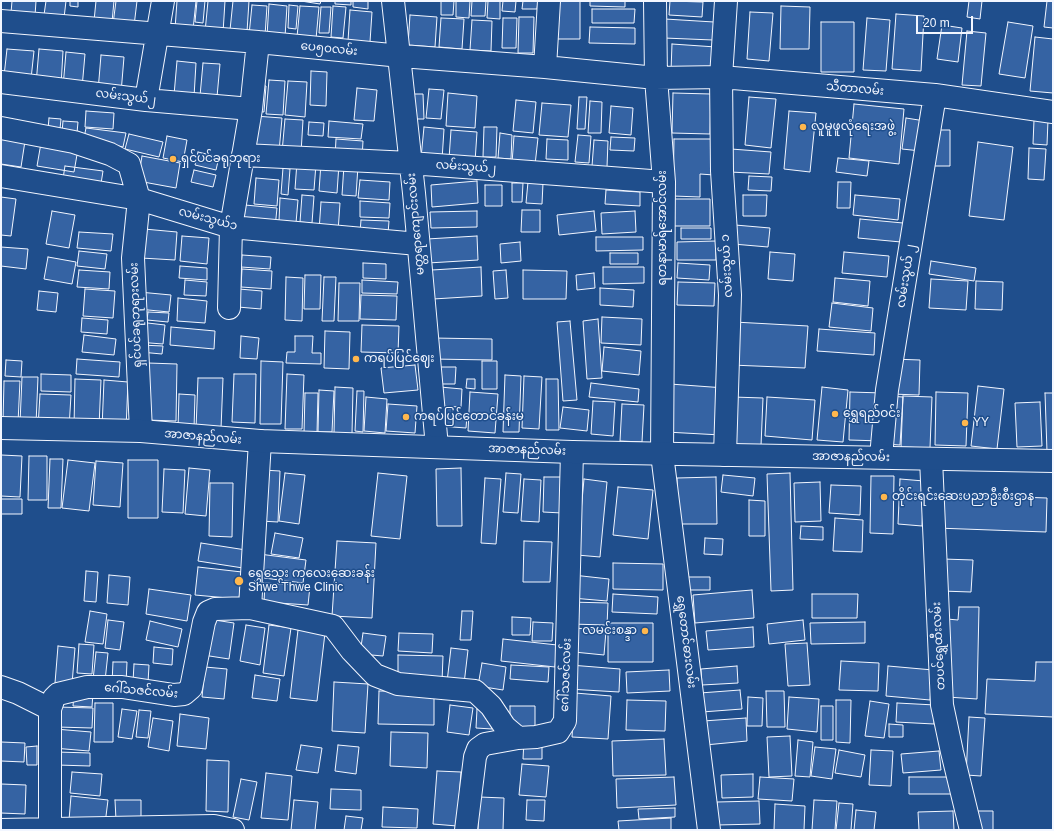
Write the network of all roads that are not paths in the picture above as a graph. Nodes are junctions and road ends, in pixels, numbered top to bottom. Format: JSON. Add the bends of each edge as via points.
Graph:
{"nodes":[{"id":1,"x":163,"y":1,"type":"edge"},
{"id":2,"x":393,"y":1,"type":"edge"},
{"id":3,"x":549,"y":1,"type":"edge"},
{"id":4,"x":655,"y":1,"type":"edge"},
{"id":5,"x":726,"y":1,"type":"edge"},
{"id":6,"x":1,"y":21,"type":"edge"},
{"id":7,"x":158,"y":33,"type":"junction"},
{"id":8,"x":258,"y":42,"type":"junction"},
{"id":9,"x":401,"y":56,"type":"junction"},
{"id":10,"x":545,"y":67,"type":"junction"},
{"id":11,"x":720,"y":77,"type":"junction"},
{"id":12,"x":656,"y":78,"type":"junction"},
{"id":13,"x":1,"y":82,"type":"edge"},
{"id":14,"x":935,"y":95,"type":"junction"},
{"id":15,"x":146,"y":100,"type":"junction"},
{"id":16,"x":250,"y":109,"type":"junction"},
{"id":17,"x":1053,"y":112,"type":"edge"},
{"id":18,"x":1,"y":128,"type":"edge"},
{"id":19,"x":243,"y":155,"type":"junction"},
{"id":20,"x":410,"y":163,"type":"junction"},
{"id":21,"x":1,"y":176,"type":"edge"},
{"id":22,"x":664,"y":182,"type":"junction"},
{"id":23,"x":139,"y":199,"type":"junction"},
{"id":24,"x":231,"y":227,"type":"junction"},
{"id":25,"x":418,"y":244,"type":"junction"},
{"id":26,"x":229,"y":308,"type":"dead end"},
{"id":27,"x":1,"y":428,"type":"edge"},
{"id":28,"x":141,"y":432,"type":"junction"},
{"id":29,"x":260,"y":441,"type":"junction"},
{"id":30,"x":437,"y":447,"type":"junction"},
{"id":31,"x":572,"y":452,"type":"junction"},
{"id":32,"x":662,"y":454,"type":"junction"},
{"id":33,"x":725,"y":455,"type":"junction"},
{"id":34,"x":881,"y":458,"type":"junction"},
{"id":35,"x":931,"y":459,"type":"junction"},
{"id":36,"x":1053,"y":461,"type":"edge"},
{"id":37,"x":250,"y":608,"type":"junction"},
{"id":38,"x":1,"y":687,"type":"edge"},
{"id":39,"x":50,"y":709,"type":"junction"},
{"id":40,"x":518,"y":738,"type":"junction"},
{"id":41,"x":1,"y":830,"type":"edge"},
{"id":42,"x":50,"y":830,"type":"edge"},
{"id":43,"x":233,"y":830,"type":"edge"},
{"id":44,"x":466,"y":830,"type":"edge"},
{"id":45,"x":709,"y":830,"type":"edge"},
{"id":46,"x":971,"y":830,"type":"edge"}],
"edges":[{"from":1,"to":7,"type":"street"},
{"from":2,"to":9,"type":"street","name":"မတ္တရာကျောင်းလမ်း"},
{"from":3,"to":10,"type":"street"},
{"from":4,"to":12,"type":"street","name":"ရတနာမာရ်အောင်လမ်း"},
{"from":5,"to":11,"type":"street","name":"လမ်းသွယ် ၁"},
{"from":6,"to":7,"type":"street","name":"ပေ၅၀လမ်း"},
{"from":7,"to":8,"type":"street","name":"ပေ၅၀လမ်း"},
{"from":7,"to":15,"type":"street"},
{"from":8,"to":9,"type":"street","name":"ပေ၅၀လမ်း"},
{"from":8,"to":16,"type":"street"},
{"from":9,"to":10,"type":"street","name":"ပေ၅၀လမ်း"},
{"from":9,"to":20,"type":"street","name":"မတ္တရာကျောင်းလမ်း"},
{"from":10,"to":12,"type":"street","name":"ပေ၅၀လမ်း"},
{"from":11,"to":12,"type":"street","name":"သီတာလမ်း"},
{"from":11,"to":14,"type":"street","name":"သီတာလမ်း"},
{"from":11,"to":33,"type":"street","name":"လမ်းသွယ် ၁","via":[[722,171],[730,295]]},
{"from":12,"to":22,"type":"street","name":"ရတနာမာရ်အောင်လမ်း"},
{"from":13,"to":15,"type":"street","name":"လမ်းသွယ်၂"},
{"from":14,"to":17,"type":"street","name":"သီတာလမ်း"},
{"from":14,"to":34,"type":"street","name":"လမ်းသွယ် ၂","via":[[887,390]]},
{"from":15,"to":16,"type":"street","name":"လမ်းသွယ်၂"},
{"from":16,"to":19,"type":"street"},
{"from":18,"to":23,"type":"street","via":[[74,142],[110,154],[128,164]]},
{"from":19,"to":20,"type":"street","name":"လမ်းသွယ်၂"},
{"from":19,"to":24,"type":"street"},
{"from":20,"to":22,"type":"street","name":"လမ်းသွယ်၂"},
{"from":20,"to":25,"type":"street","name":"မတ္တရာကျောင်းလမ်း"},
{"from":21,"to":23,"type":"street","name":"လမ်းသွယ်၁"},
{"from":22,"to":32,"type":"street","name":"ရတနာမာရ်အောင်လမ်း"},
{"from":23,"to":24,"type":"street","name":"လမ်းသွယ်၁"},
{"from":23,"to":28,"type":"street","name":"ရှင်ပင်ခရုဘုရားလမ်း","via":[[133,258]]},
{"from":24,"to":25,"type":"street","name":"လမ်းသွယ်၁"},
{"from":24,"to":26,"type":"street"},
{"from":25,"to":30,"type":"street","name":"မတ္တရာကျောင်းလမ်း"},
{"from":27,"to":28,"type":"street","name":"အာဇာနည်လမ်း"},
{"from":28,"to":29,"type":"street","name":"အာဇာနည်လမ်း"},
{"from":29,"to":30,"type":"street","name":"အာဇာနည်လမ်း"},
{"from":29,"to":37,"type":"street"},
{"from":30,"to":31,"type":"street","name":"အာဇာနည်လမ်း"},
{"from":31,"to":32,"type":"street","name":"အာဇာနည်လမ်း"},
{"from":31,"to":40,"type":"street","name":"ဂေါ်သဇင်လမ်း","via":[[564,721],[558,732]]},
{"from":32,"to":33,"type":"street","name":"အာဇာနည်လမ်း"},
{"from":32,"to":45,"type":"street","name":"ရွှေတောင်ဓားလမ်း"},
{"from":33,"to":34,"type":"street","name":"အာဇာနည်လမ်း"},
{"from":34,"to":35,"type":"street","name":"အာဇာနည်လမ်း"},
{"from":35,"to":36,"type":"street","name":"အာဇာနည်လမ်း"},
{"from":35,"to":46,"type":"street","name":"တပင်ရွှေထီးလမ်း","via":[[942,705]]},
{"from":37,"to":39,"type":"street","name":"ဂေါ်သဇင်လမ်း","via":[[215,609],[208,612],[191,688],[184,694],[174,695],[122,687],[87,687],[58,694]]},
{"from":37,"to":40,"type":"street","name":"ဂေါ်သဇင်လမ်း","via":[[333,626],[375,675],[398,684],[475,692],[491,706],[505,727]]},
{"from":38,"to":39,"type":"street"},
{"from":39,"to":42,"type":"street"},
{"from":40,"to":44,"type":"street","via":[[485,744],[478,749]]},
{"from":41,"to":42,"type":"street"},
{"from":42,"to":43,"type":"street","via":[[214,826]]}]}
